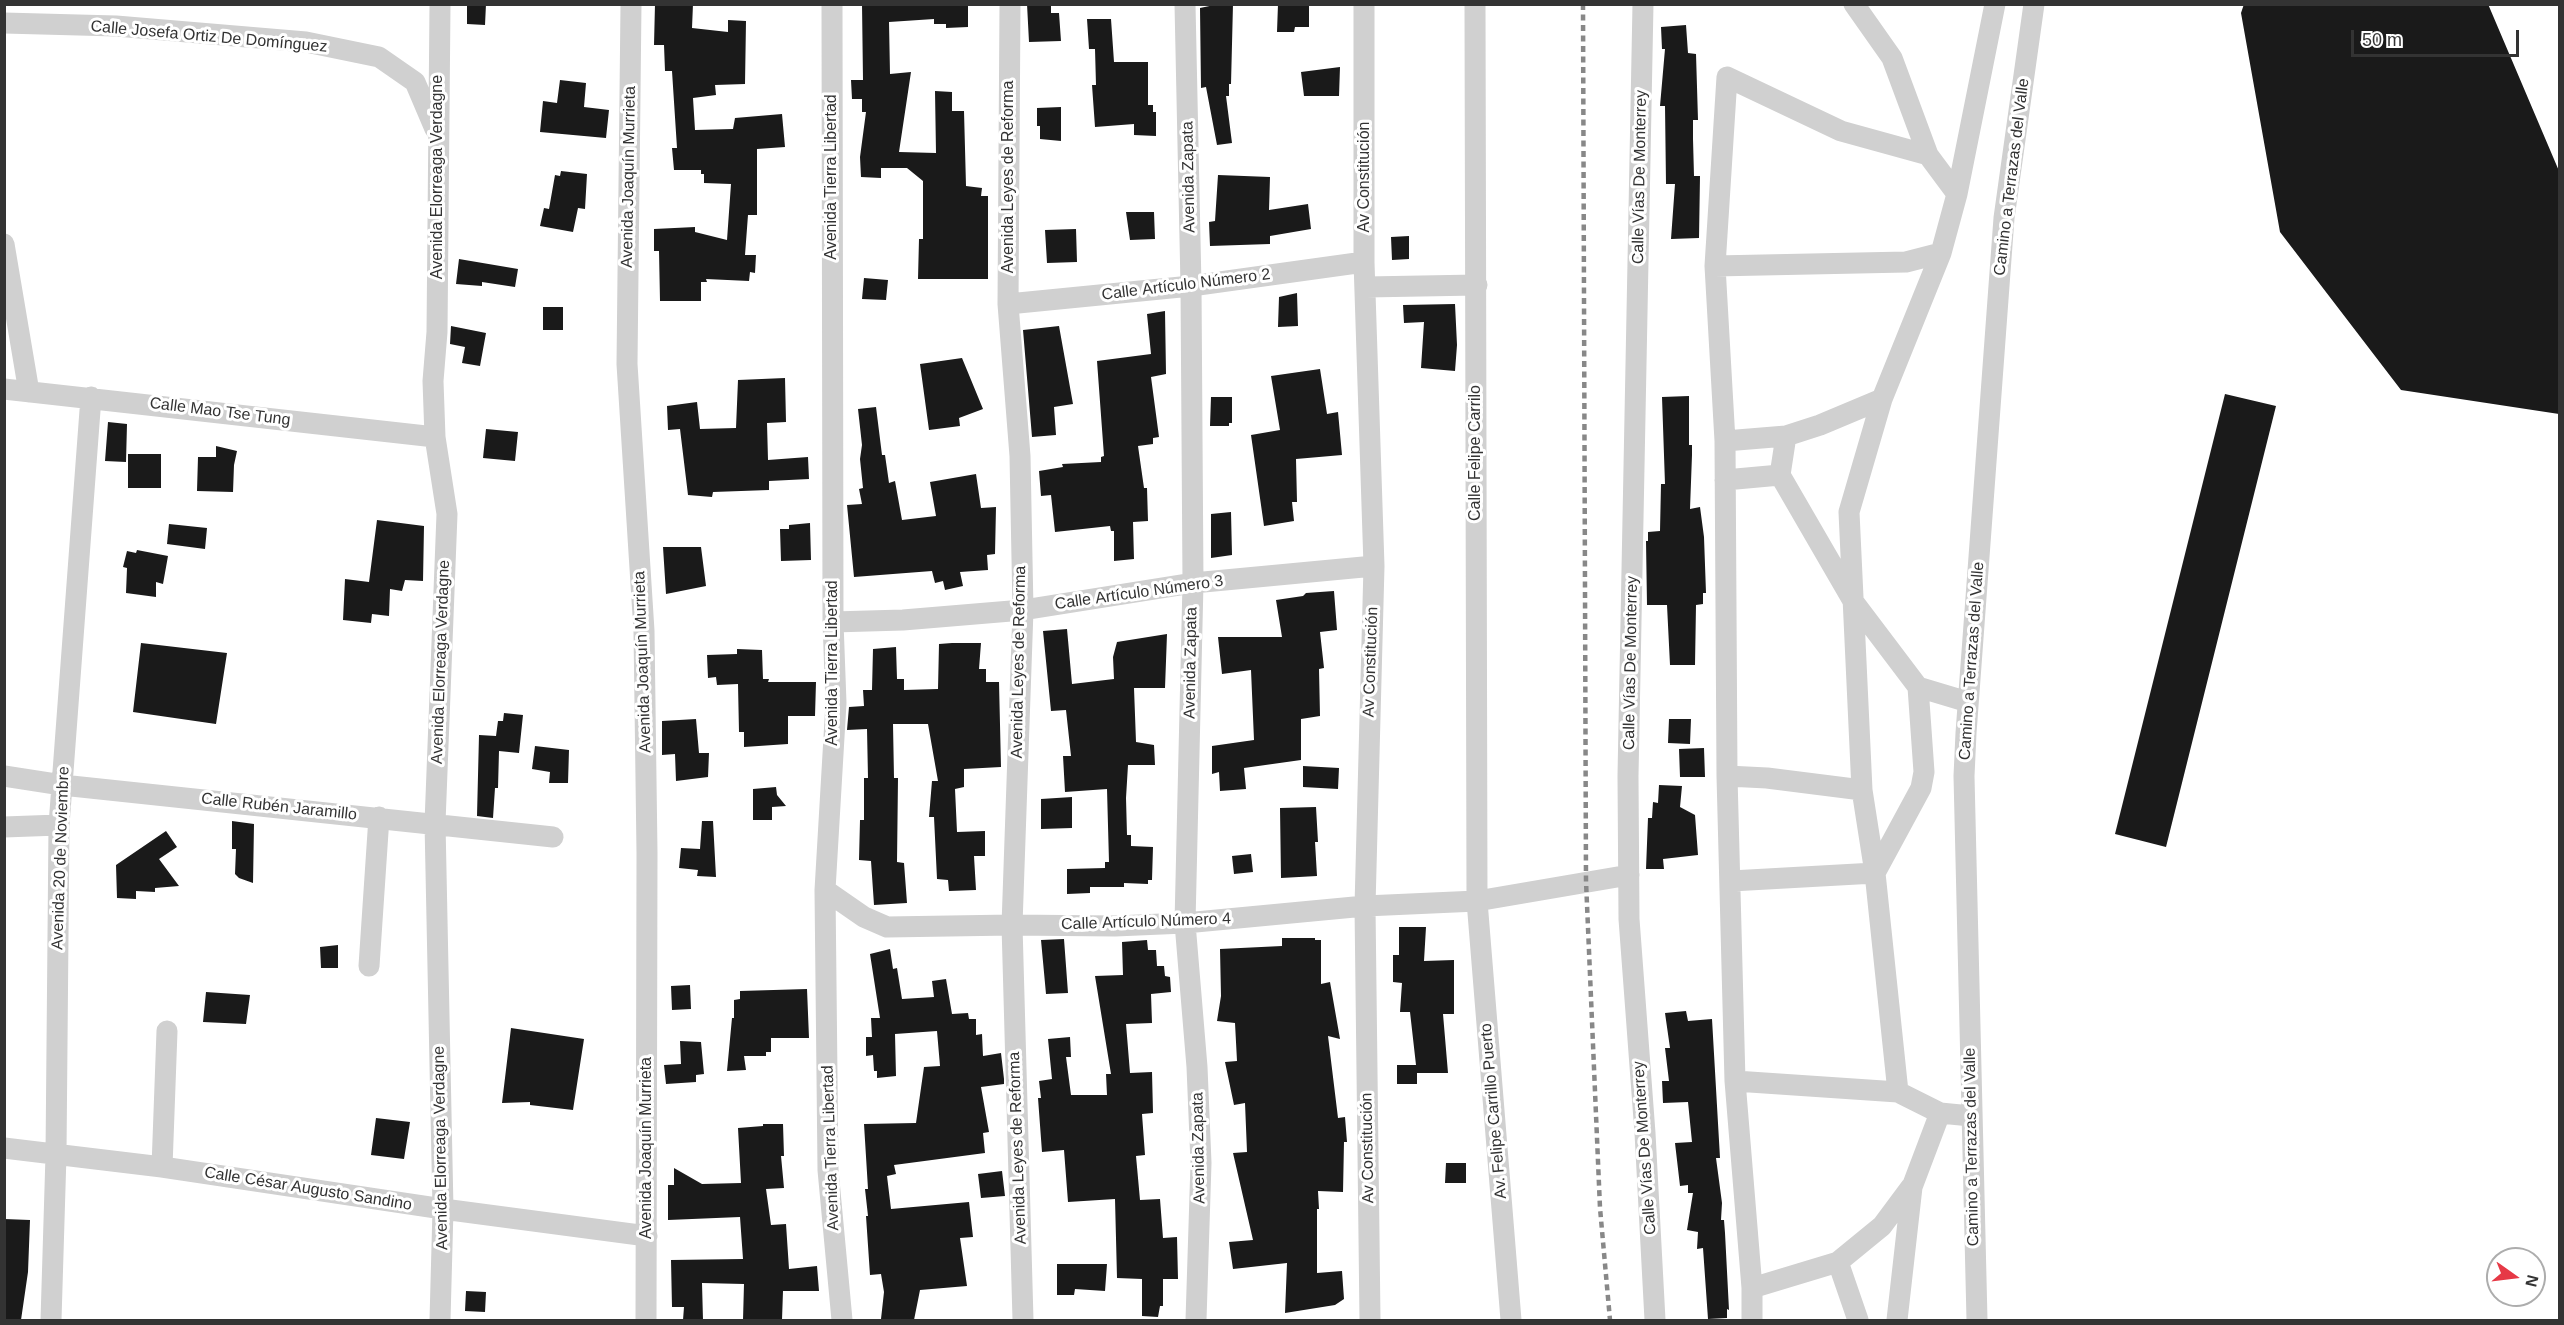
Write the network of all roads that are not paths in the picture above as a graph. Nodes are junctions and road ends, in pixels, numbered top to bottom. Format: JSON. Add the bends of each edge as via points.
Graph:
{"nodes":[{"id":1,"x":6,"y":4,"type":"edge"},
{"id":2,"x":440,"y":4,"type":"edge"},
{"id":3,"x":631,"y":4,"type":"edge"},
{"id":4,"x":832,"y":4,"type":"edge"},
{"id":5,"x":1010,"y":4,"type":"edge"},
{"id":6,"x":1185,"y":4,"type":"edge"},
{"id":7,"x":1364,"y":4,"type":"edge"},
{"id":8,"x":1475,"y":4,"type":"edge"},
{"id":9,"x":1643,"y":4,"type":"edge"},
{"id":10,"x":1854,"y":4,"type":"edge"},
{"id":11,"x":1995,"y":4,"type":"edge"},
{"id":12,"x":2034,"y":4,"type":"edge"},
{"id":13,"x":4,"y":21,"type":"edge"},
{"id":14,"x":439,"y":138,"type":"junction"},
{"id":15,"x":1928,"y":155,"type":"junction"},
{"id":16,"x":1957,"y":194,"type":"junction"},
{"id":17,"x":4,"y":244,"type":"edge"},
{"id":18,"x":1941,"y":253,"type":"junction"},
{"id":19,"x":1364,"y":262,"type":"junction"},
{"id":20,"x":1715,"y":266,"type":"junction"},
{"id":21,"x":1477,"y":285,"type":"junction"},
{"id":22,"x":1191,"y":286,"type":"junction"},
{"id":23,"x":1366,"y":287,"type":"junction"},
{"id":24,"x":1008,"y":304,"type":"junction"},
{"id":25,"x":4,"y":389,"type":"edge"},
{"id":26,"x":29,"y":392,"type":"junction"},
{"id":27,"x":91,"y":397,"type":"junction"},
{"id":28,"x":1882,"y":399,"type":"junction"},
{"id":29,"x":1786,"y":436,"type":"junction"},
{"id":30,"x":435,"y":437,"type":"junction"},
{"id":31,"x":1725,"y":441,"type":"junction"},
{"id":32,"x":1780,"y":475,"type":"junction"},
{"id":33,"x":1725,"y":480,"type":"junction"},
{"id":34,"x":1374,"y":566,"type":"junction"},
{"id":35,"x":1193,"y":583,"type":"junction"},
{"id":36,"x":1853,"y":601,"type":"junction"},
{"id":37,"x":1023,"y":610,"type":"junction"},
{"id":38,"x":833,"y":622,"type":"junction"},
{"id":39,"x":1918,"y":687,"type":"junction"},
{"id":40,"x":1968,"y":702,"type":"junction"},
{"id":41,"x":4,"y":776,"type":"edge"},
{"id":42,"x":1728,"y":776,"type":"junction"},
{"id":43,"x":63,"y":785,"type":"junction"},
{"id":44,"x":1862,"y":790,"type":"junction"},
{"id":45,"x":379,"y":817,"type":"junction"},
{"id":46,"x":435,"y":823,"type":"junction"},
{"id":47,"x":59,"y":825,"type":"junction"},
{"id":48,"x":4,"y":827,"type":"edge"},
{"id":49,"x":553,"y":837,"type":"dead end"},
{"id":50,"x":1875,"y":873,"type":"junction"},
{"id":51,"x":1629,"y":874,"type":"junction"},
{"id":52,"x":1731,"y":881,"type":"junction"},
{"id":53,"x":825,"y":890,"type":"junction"},
{"id":54,"x":1477,"y":902,"type":"junction"},
{"id":55,"x":1365,"y":906,"type":"junction"},
{"id":56,"x":1185,"y":923,"type":"junction"},
{"id":57,"x":1012,"y":925,"type":"junction"},
{"id":58,"x":369,"y":966,"type":"dead end"},
{"id":59,"x":166,"y":1031,"type":"dead end"},
{"id":60,"x":1735,"y":1081,"type":"junction"},
{"id":61,"x":1898,"y":1092,"type":"junction"},
{"id":62,"x":1940,"y":1113,"type":"junction"},
{"id":63,"x":1971,"y":1116,"type":"junction"},
{"id":64,"x":4,"y":1148,"type":"edge"},
{"id":65,"x":56,"y":1155,"type":"junction"},
{"id":66,"x":162,"y":1167,"type":"junction"},
{"id":67,"x":1912,"y":1187,"type":"junction"},
{"id":68,"x":443,"y":1209,"type":"junction"},
{"id":69,"x":647,"y":1236,"type":"junction"},
{"id":70,"x":1838,"y":1262,"type":"junction"},
{"id":71,"x":1752,"y":1288,"type":"junction"},
{"id":72,"x":51,"y":1320,"type":"edge"},
{"id":73,"x":440,"y":1320,"type":"edge"},
{"id":74,"x":645,"y":1320,"type":"edge"},
{"id":75,"x":842,"y":1320,"type":"edge"},
{"id":76,"x":1023,"y":1320,"type":"edge"},
{"id":77,"x":1196,"y":1320,"type":"edge"},
{"id":78,"x":1370,"y":1320,"type":"edge"},
{"id":79,"x":1511,"y":1320,"type":"edge"},
{"id":80,"x":1655,"y":1320,"type":"edge"},
{"id":81,"x":1752,"y":1320,"type":"edge"},
{"id":82,"x":1858,"y":1320,"type":"edge"},
{"id":83,"x":1897,"y":1320,"type":"edge"},
{"id":84,"x":1977,"y":1320,"type":"edge"}],
"edges":[{"from":1,"to":13,"type":"street"},
{"from":2,"to":14,"type":"street","name":"Avenida Elorreaga Verdagne"},
{"from":3,"to":69,"type":"street","name":"Avenida Joaquín Murrieta","via":[[627,364],[644,631]]},
{"from":4,"to":38,"type":"street","name":"Avenida Tierra Libertad"},
{"from":5,"to":24,"type":"street","name":"Avenida Leyes de Reforma"},
{"from":6,"to":22,"type":"street","name":"Avenida Zapata"},
{"from":7,"to":19,"type":"street","name":"Av Constitución"},
{"from":8,"to":21,"type":"street","name":"Calle Felipe Carrilo"},
{"from":9,"to":51,"type":"street","name":"Calle Vías De Monterrey"},
{"from":10,"to":15,"type":"street","via":[[1892,58]]},
{"from":11,"to":16,"type":"street"},
{"from":12,"to":40,"type":"street","name":"Camino a Terrazas del Valle","via":[[2004,218]]},
{"from":13,"to":14,"type":"street","name":"Calle Josefa Ortiz De Domínguez","via":[[306,42],[379,57],[415,82]]},
{"from":14,"to":30,"type":"street","name":"Avenida Elorreaga Verdagne"},
{"from":15,"to":16,"type":"street"},
{"from":15,"to":20,"type":"street","via":[[1841,131],[1727,77]]},
{"from":16,"to":18,"type":"street"},
{"from":17,"to":26,"type":"street"},
{"from":18,"to":20,"type":"street","via":[[1906,262]]},
{"from":18,"to":28,"type":"street"},
{"from":19,"to":22,"type":"street","name":"Calle Artículo Número 2"},
{"from":19,"to":23,"type":"street","name":"Av Constitución"},
{"from":20,"to":31,"type":"street"},
{"from":21,"to":23,"type":"street"},
{"from":21,"to":54,"type":"street","name":"Calle Felipe Carrilo"},
{"from":22,"to":24,"type":"street","name":"Calle Artículo Número 2"},
{"from":22,"to":35,"type":"street","name":"Avenida Zapata"},
{"from":23,"to":34,"type":"street","name":"Av Constitución"},
{"from":24,"to":37,"type":"street","name":"Avenida Leyes de Reforma","via":[[1020,456]]},
{"from":25,"to":26,"type":"street","name":"Calle Mao Tse Tung"},
{"from":26,"to":27,"type":"street","name":"Calle Mao Tse Tung"},
{"from":27,"to":30,"type":"street","name":"Calle Mao Tse Tung"},
{"from":27,"to":43,"type":"street","name":"Avenida 20 de Noviembre"},
{"from":28,"to":29,"type":"street"},
{"from":28,"to":36,"type":"street","via":[[1849,512]]},
{"from":29,"to":31,"type":"street"},
{"from":29,"to":32,"type":"street"},
{"from":30,"to":46,"type":"street","name":"Avenida Elorreaga Verdagne","via":[[447,514]]},
{"from":31,"to":33,"type":"street"},
{"from":32,"to":33,"type":"street"},
{"from":32,"to":36,"type":"street"},
{"from":33,"to":42,"type":"street"},
{"from":34,"to":35,"type":"street","name":"Calle Artículo Número 3"},
{"from":34,"to":55,"type":"street","name":"Av Constitución"},
{"from":35,"to":37,"type":"street","name":"Calle Artículo Número 3"},
{"from":35,"to":56,"type":"street","name":"Avenida Zapata"},
{"from":36,"to":39,"type":"street"},
{"from":36,"to":44,"type":"street"},
{"from":37,"to":38,"type":"street","name":"Calle Artículo Número 3"},
{"from":37,"to":57,"type":"street","name":"Avenida Leyes de Reforma"},
{"from":38,"to":53,"type":"street","name":"Avenida Tierra Libertad","via":[[836,704]]},
{"from":39,"to":40,"type":"street"},
{"from":39,"to":50,"type":"street","via":[[1924,772],[1920,788]]},
{"from":40,"to":63,"type":"street","name":"Camino a Terrazas del Valle","via":[[1964,776]]},
{"from":41,"to":43,"type":"street","name":"Calle Rubén Jaramillo"},
{"from":42,"to":44,"type":"street","via":[[1767,777]]},
{"from":42,"to":52,"type":"street"},
{"from":43,"to":45,"type":"street","name":"Calle Rubén Jaramillo"},
{"from":43,"to":47,"type":"street","name":"Avenida 20 de Noviembre"},
{"from":44,"to":50,"type":"street"},
{"from":45,"to":46,"type":"street","name":"Calle Rubén Jaramillo"},
{"from":45,"to":58,"type":"street"},
{"from":46,"to":49,"type":"street","name":"Calle Rubén Jaramillo"},
{"from":46,"to":68,"type":"street","name":"Avenida Elorreaga Verdagne"},
{"from":47,"to":48,"type":"street"},
{"from":47,"to":65,"type":"street","name":"Avenida 20 de Noviembre"},
{"from":50,"to":52,"type":"street"},
{"from":50,"to":61,"type":"street"},
{"from":51,"to":54,"type":"street","name":"Calle Artículo Número 4"},
{"from":51,"to":80,"type":"street","name":"Calle Vías De Monterrey"},
{"from":52,"to":60,"type":"street"},
{"from":53,"to":57,"type":"street","name":"Calle Artículo Número 4","via":[[864,917],[887,927]]},
{"from":53,"to":75,"type":"street","name":"Avenida Tierra Libertad","via":[[828,1170]]},
{"from":54,"to":55,"type":"street","name":"Calle Artículo Número 4"},
{"from":54,"to":79,"type":"street","name":"Av. Felipe Carrillo Puerto"},
{"from":55,"to":56,"type":"street","name":"Calle Artículo Número 4"},
{"from":55,"to":78,"type":"street","name":"Av Constitución"},
{"from":56,"to":57,"type":"street","name":"Calle Artículo Número 4"},
{"from":56,"to":77,"type":"street","name":"Avenida Zapata","via":[[1201,1163]]},
{"from":57,"to":76,"type":"street","name":"Avenida Leyes de Reforma"},
{"from":59,"to":66,"type":"street"},
{"from":60,"to":61,"type":"street"},
{"from":60,"to":71,"type":"street"},
{"from":61,"to":62,"type":"street"},
{"from":62,"to":63,"type":"street"},
{"from":62,"to":67,"type":"street"},
{"from":63,"to":84,"type":"street","name":"Camino a Terrazas del Valle"},
{"from":64,"to":65,"type":"street","name":"Calle César Augusto Sandino"},
{"from":65,"to":66,"type":"street","name":"Calle César Augusto Sandino"},
{"from":65,"to":72,"type":"street","name":"Avenida 20 de Noviembre"},
{"from":66,"to":68,"type":"street","name":"Calle César Augusto Sandino"},
{"from":67,"to":70,"type":"street","via":[[1882,1226]]},
{"from":67,"to":83,"type":"street"},
{"from":68,"to":69,"type":"street","name":"Calle César Augusto Sandino"},
{"from":68,"to":73,"type":"street","name":"Avenida Elorreaga Verdagne"},
{"from":69,"to":74,"type":"street","name":"Avenida Joaquín Murrieta"},
{"from":70,"to":71,"type":"street"},
{"from":70,"to":82,"type":"street"},
{"from":71,"to":81,"type":"street"}]}
